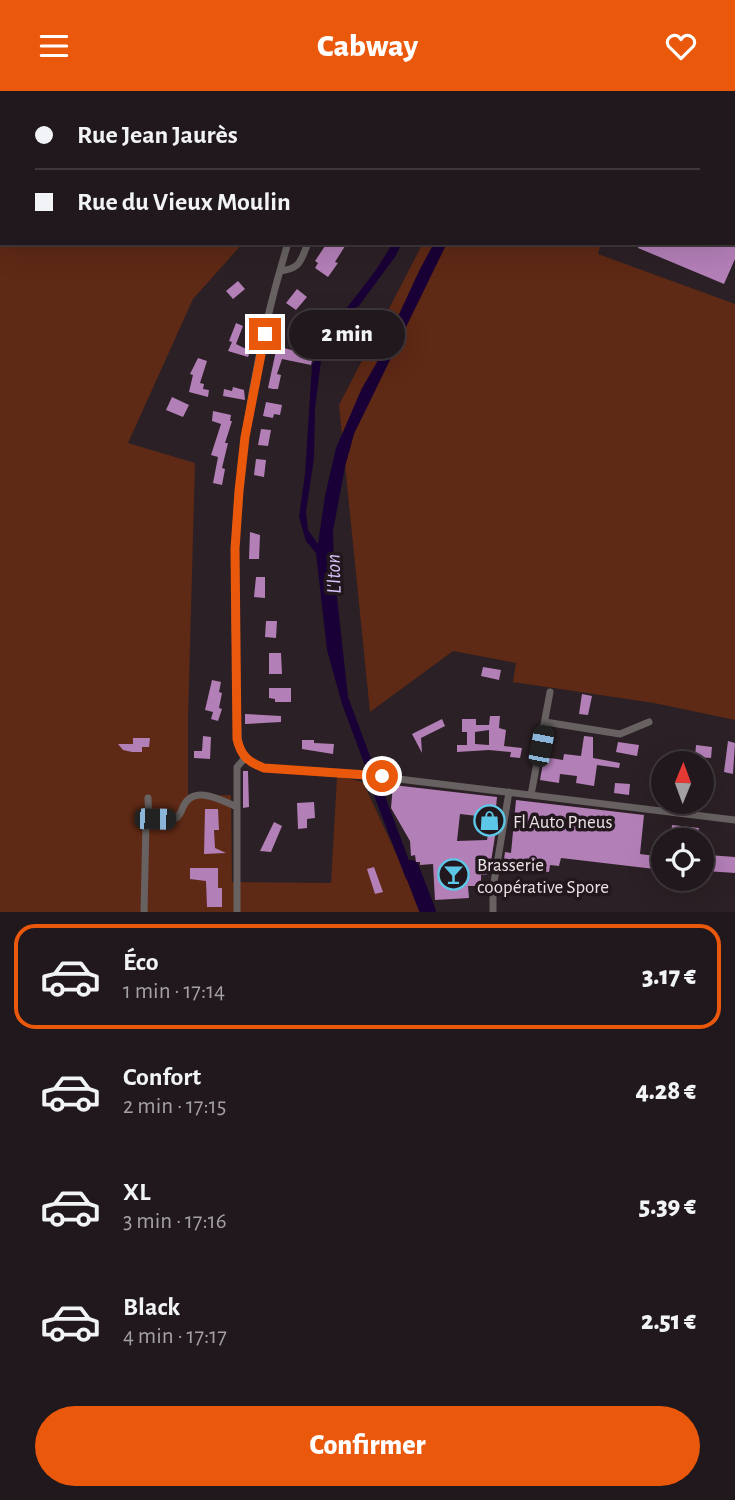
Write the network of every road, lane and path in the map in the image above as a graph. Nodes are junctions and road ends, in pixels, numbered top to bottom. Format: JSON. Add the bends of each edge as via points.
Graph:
{"nodes":[{"id":1,"x":287,"y":245,"type":"edge"},
{"id":2,"x":308,"y":245,"type":"edge"},
{"id":3,"x":280,"y":271,"type":"junction"},
{"id":4,"x":550,"y":692,"type":"dead end"},
{"id":5,"x":545,"y":722,"type":"junction"},
{"id":6,"x":649,"y":722,"type":"dead end"},
{"id":7,"x":244,"y":758,"type":"junction"},
{"id":8,"x":509,"y":792,"type":"junction"},
{"id":9,"x":531,"y":795,"type":"junction"},
{"id":10,"x":148,"y":798,"type":"dead end"},
{"id":11,"x":237,"y":807,"type":"junction"},
{"id":12,"x":735,"y":820,"type":"edge"},
{"id":13,"x":149,"y":821,"type":"junction"},
{"id":14,"x":144,"y":912,"type":"edge"},
{"id":15,"x":237,"y":912,"type":"edge"},
{"id":16,"x":493,"y":912,"type":"edge"}],
"edges":[{"from":1,"to":3,"type":"street"},
{"from":2,"to":3,"type":"street","via":[[301,263]]},
{"from":3,"to":7,"type":"street","via":[[245,437],[239,491],[235,549],[237,739]]},
{"from":4,"to":5,"type":"street"},
{"from":5,"to":6,"type":"street","via":[[620,734]]},
{"from":5,"to":9,"type":"street"},
{"from":7,"to":8,"type":"street","via":[[264,768],[382,776]]},
{"from":7,"to":11,"type":"street","via":[[237,767]]},
{"from":8,"to":9,"type":"street"},
{"from":8,"to":16,"type":"street"},
{"from":9,"to":12,"type":"street"},
{"from":10,"to":13,"type":"street"},
{"from":11,"to":13,"type":"street","via":[[195,795],[174,819]]},
{"from":11,"to":15,"type":"street"},
{"from":13,"to":14,"type":"street","via":[[145,827]]}]}
